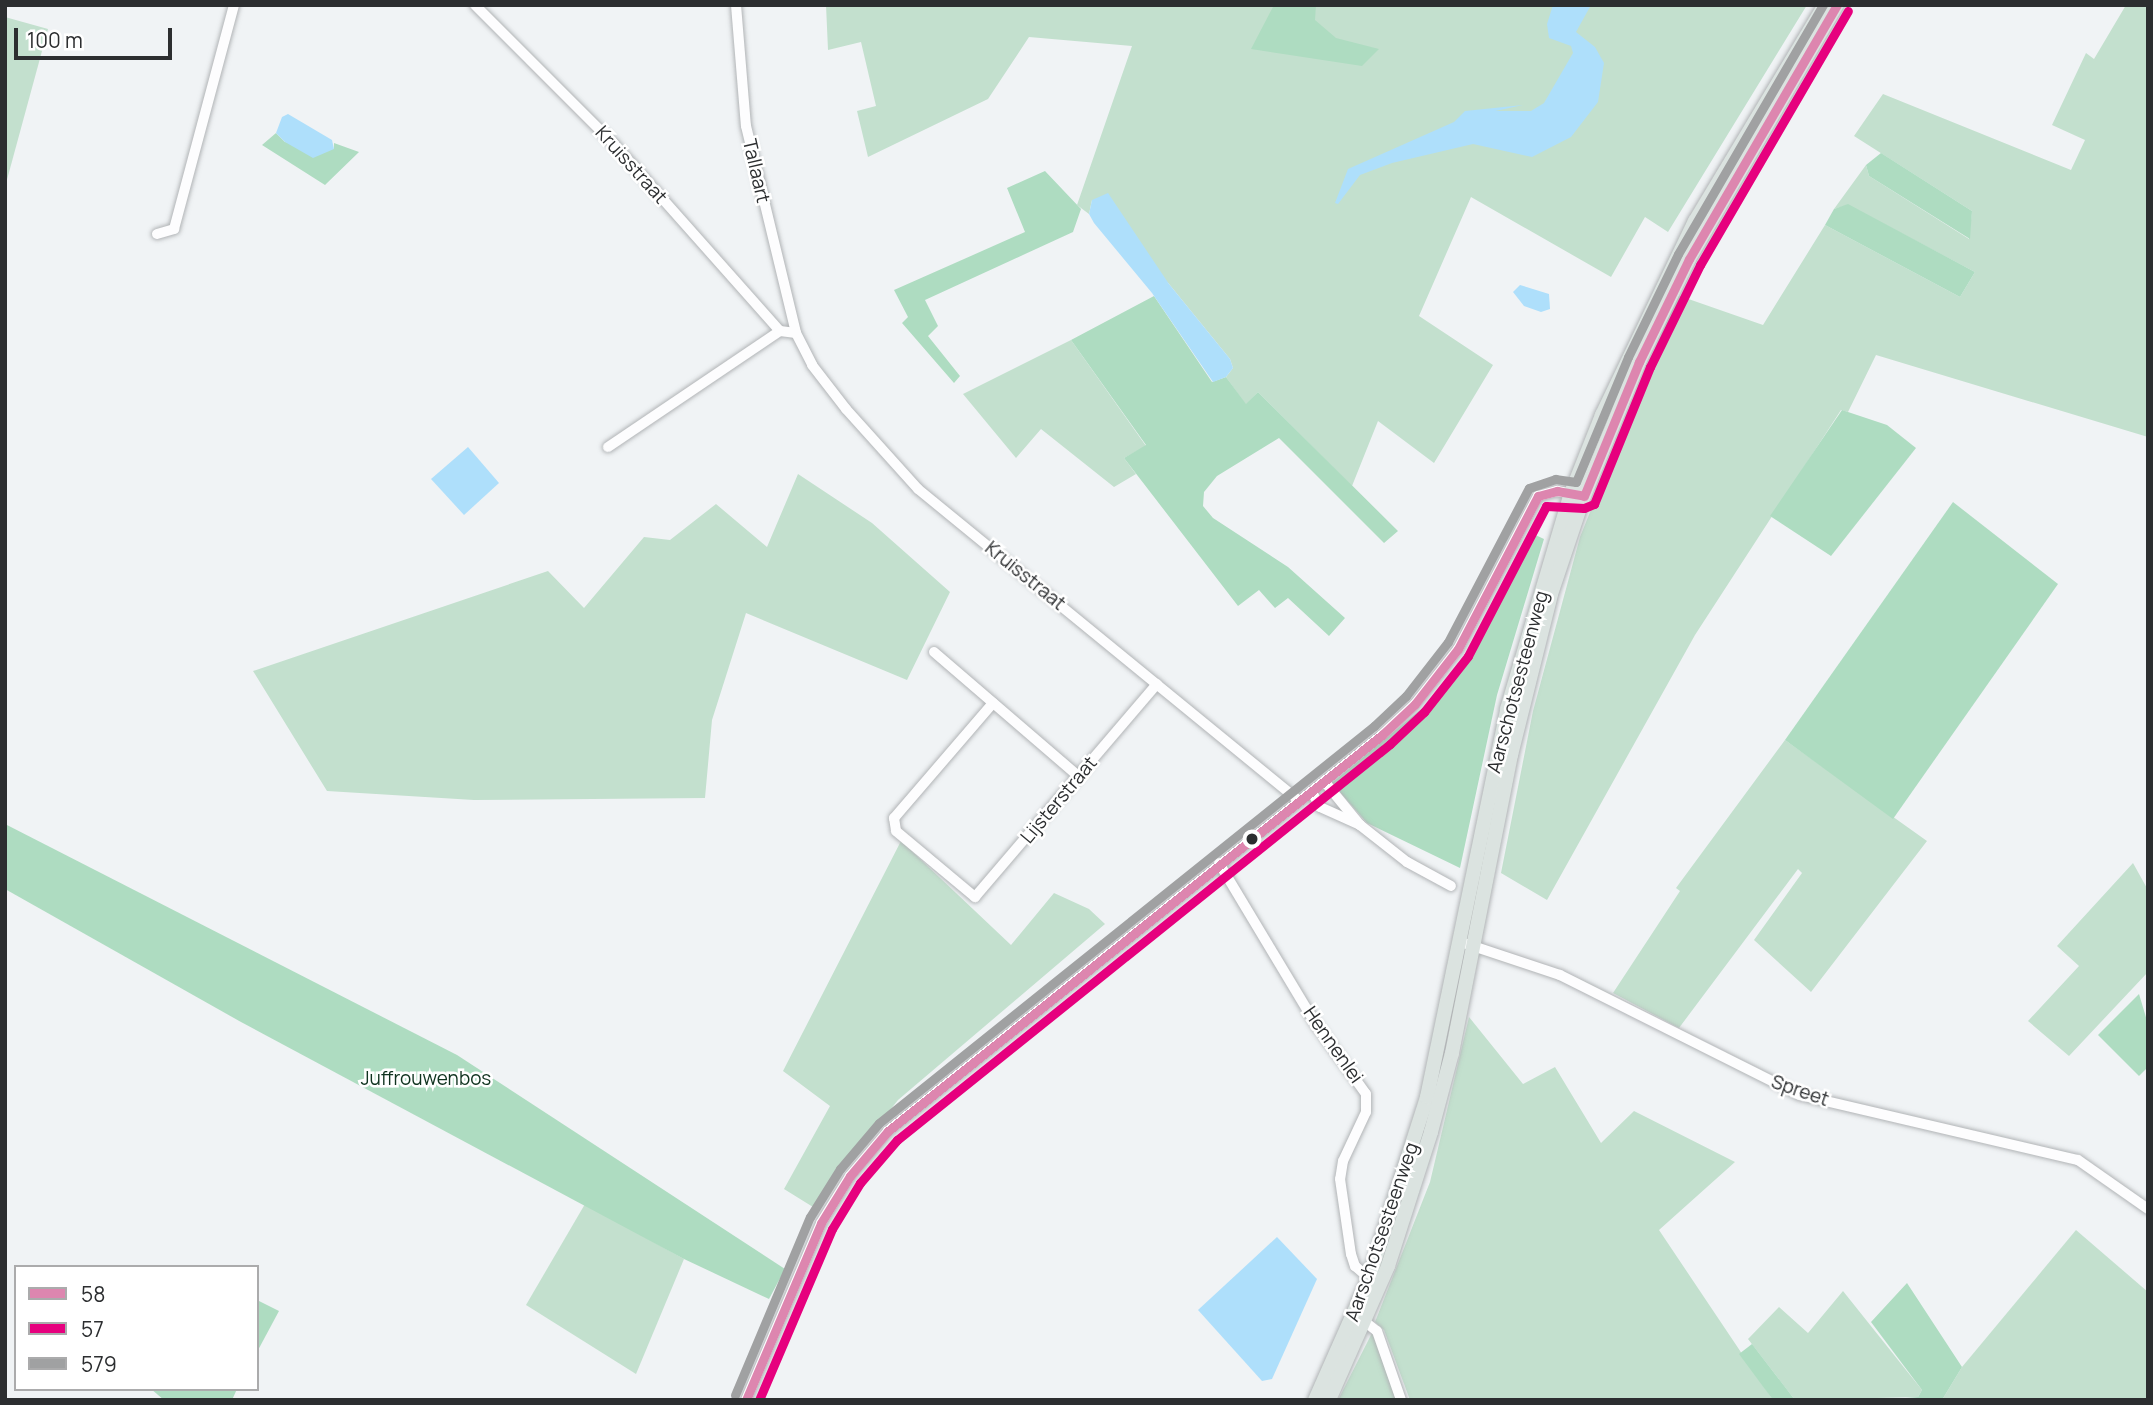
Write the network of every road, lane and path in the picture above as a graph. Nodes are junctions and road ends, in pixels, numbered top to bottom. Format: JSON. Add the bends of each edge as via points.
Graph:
{"nodes":[{"id":1,"x":234,"y":5,"type":"edge"},
{"id":2,"x":475,"y":5,"type":"edge"},
{"id":3,"x":736,"y":5,"type":"edge"},
{"id":4,"x":1825,"y":5,"type":"edge"},
{"id":5,"x":1837,"y":5,"type":"edge"},
{"id":6,"x":158,"y":234,"type":"dead end"},
{"id":7,"x":780,"y":331,"type":"junction"},
{"id":8,"x":796,"y":333,"type":"junction"},
{"id":9,"x":1614,"y":404,"type":"junction"},
{"id":10,"x":608,"y":447,"type":"dead end"},
{"id":11,"x":1577,"y":495,"type":"junction"},
{"id":12,"x":934,"y":652,"type":"dead end"},
{"id":13,"x":1157,"y":684,"type":"junction"},
{"id":14,"x":993,"y":703,"type":"junction"},
{"id":15,"x":1078,"y":776,"type":"junction"},
{"id":16,"x":1324,"y":782,"type":"junction"},
{"id":17,"x":1312,"y":792,"type":"junction"},
{"id":18,"x":1298,"y":800,"type":"junction"},
{"id":19,"x":1360,"y":825,"type":"junction"},
{"id":20,"x":1219,"y":863,"type":"junction"},
{"id":21,"x":1451,"y":886,"type":"dead end"},
{"id":22,"x":1467,"y":944,"type":"junction"},
{"id":23,"x":2148,"y":1209,"type":"edge"},
{"id":24,"x":1369,"y":1278,"type":"junction"},
{"id":25,"x":1364,"y":1321,"type":"junction"},
{"id":26,"x":746,"y":1400,"type":"edge"},
{"id":27,"x":1315,"y":1400,"type":"edge"},
{"id":28,"x":1329,"y":1400,"type":"edge"},
{"id":29,"x":1401,"y":1400,"type":"edge"}],
"edges":[{"from":1,"to":6,"type":"street","via":[[174,229]]},
{"from":2,"to":7,"type":"street","name":"Kruisstraat","via":[[612,143]]},
{"from":3,"to":8,"type":"street","name":"Tallaart","via":[[746,125]]},
{"from":4,"to":9,"type":"main road","name":"Aarschotsesteenweg","via":[[1708,197]]},
{"from":5,"to":9,"type":"main road","name":"Aarschotsesteenweg","via":[[1689,259]]},
{"from":7,"to":8,"type":"street"},
{"from":7,"to":10,"type":"street"},
{"from":8,"to":13,"type":"street","name":"Kruisstraat","via":[[812,365],[852,417],[918,489]]},
{"from":9,"to":11,"type":"main road","name":"Aarschotsesteenweg"},
{"from":11,"to":16,"type":"street","via":[[1557,491],[1538,496],[1442,673],[1382,735]]},
{"from":11,"to":22,"type":"main road","name":"Aarschotsesteenweg"},
{"from":12,"to":14,"type":"street"},
{"from":13,"to":15,"type":"street","name":"Lijsterstraat"},
{"from":13,"to":18,"type":"street","name":"Kruisstraat"},
{"from":14,"to":15,"type":"street"},
{"from":14,"to":15,"type":"street","name":"Lijsterstraat","via":[[894,818],[896,831],[975,897]]},
{"from":16,"to":17,"type":"street"},
{"from":16,"to":19,"type":"street"},
{"from":17,"to":18,"type":"street"},
{"from":17,"to":19,"type":"street","via":[[1320,807]]},
{"from":18,"to":20,"type":"street"},
{"from":19,"to":21,"type":"street","via":[[1407,862]]},
{"from":20,"to":24,"type":"street","name":"Hennenlei","via":[[1315,1023],[1366,1094],[1366,1112],[1343,1161],[1340,1179],[1351,1254],[1355,1266]]},
{"from":20,"to":26,"type":"street","via":[[908,1112],[870,1151],[821,1223]]},
{"from":22,"to":23,"type":"street","name":"Spreet","via":[[1560,975],[1784,1089],[2078,1160]]},
{"from":22,"to":24,"type":"main road","name":"Aarschotsesteenweg","via":[[1427,1097]]},
{"from":22,"to":25,"type":"main road","name":"Aarschotsesteenweg","via":[[1452,1053],[1412,1199]]},
{"from":24,"to":27,"type":"main road","name":"Aarschotsesteenweg"},
{"from":25,"to":28,"type":"main road","name":"Aarschotsesteenweg"},
{"from":25,"to":29,"type":"street","via":[[1383,1343]]}]}
